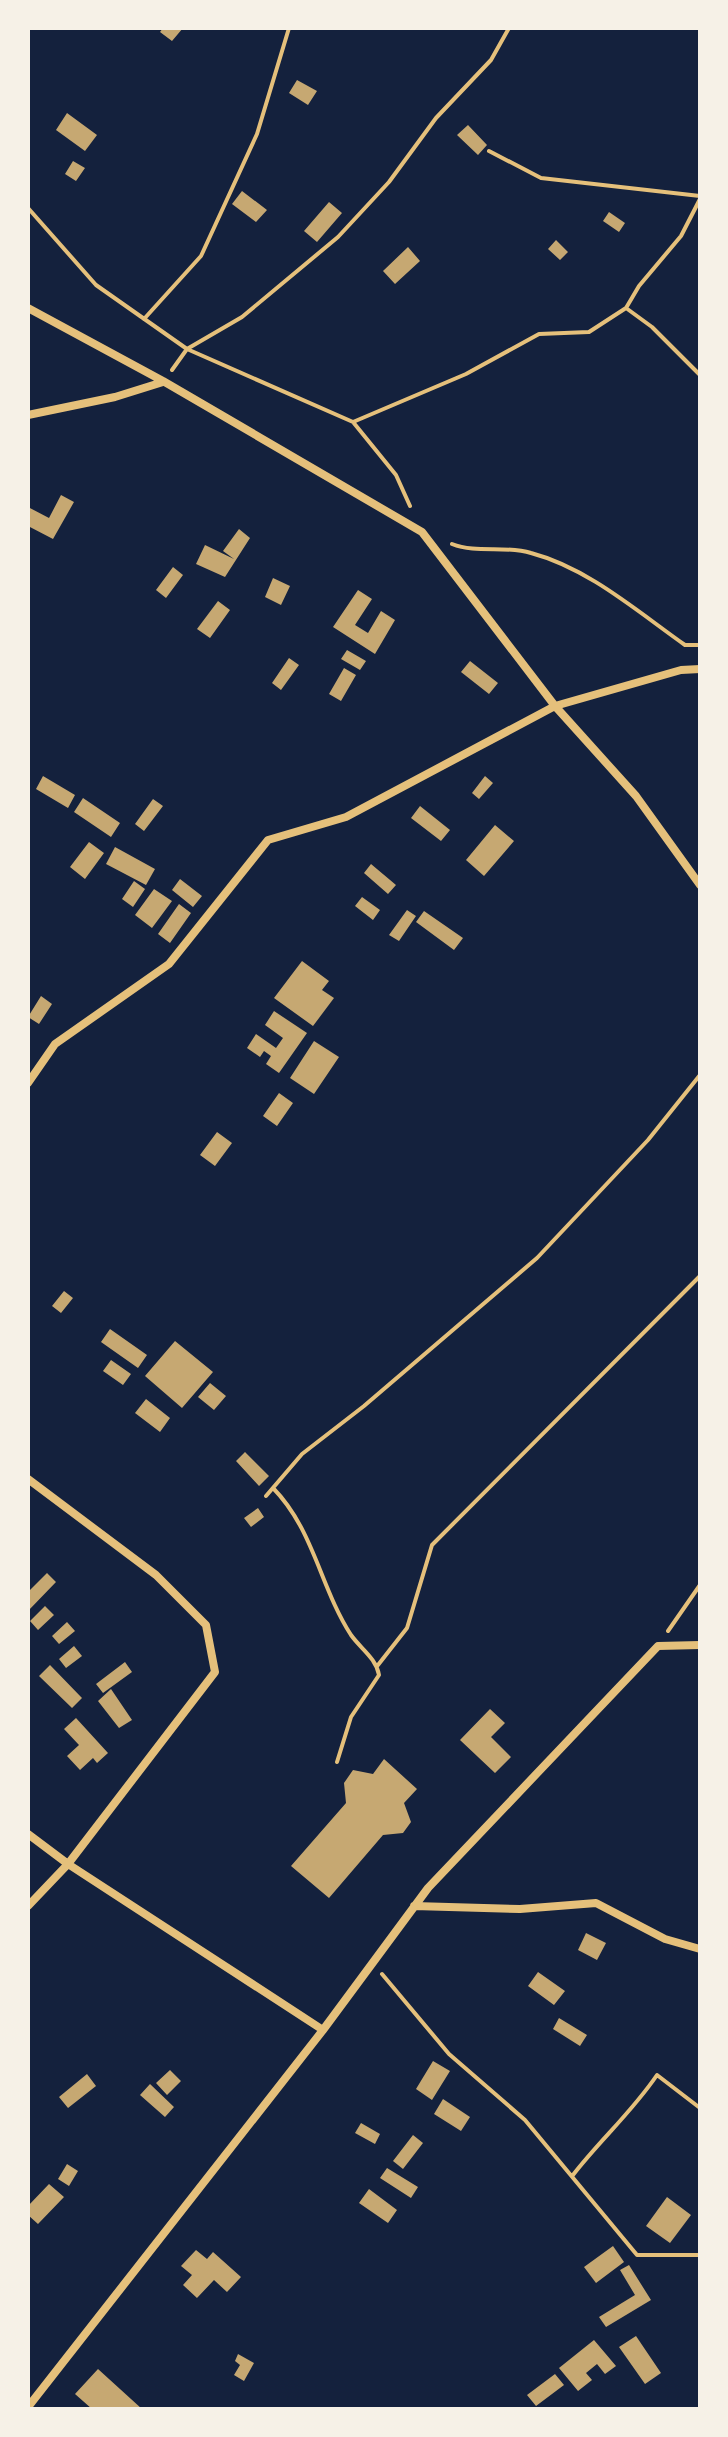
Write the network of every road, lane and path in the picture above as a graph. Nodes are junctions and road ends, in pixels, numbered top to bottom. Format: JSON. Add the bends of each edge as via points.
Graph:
{"nodes":[{"id":1,"x":289,"y":28,"type":"edge"},
{"id":2,"x":509,"y":28,"type":"edge"},
{"id":3,"x":489,"y":151,"type":"dead end"},
{"id":4,"x":700,"y":198,"type":"edge"},
{"id":5,"x":28,"y":208,"type":"edge"},
{"id":6,"x":28,"y":308,"type":"edge"},
{"id":7,"x":626,"y":308,"type":"junction"},
{"id":8,"x":144,"y":319,"type":"junction"},
{"id":9,"x":187,"y":349,"type":"junction"},
{"id":10,"x":700,"y":375,"type":"edge"},
{"id":11,"x":163,"y":381,"type":"junction"},
{"id":12,"x":28,"y":415,"type":"edge"},
{"id":13,"x":353,"y":422,"type":"junction"},
{"id":14,"x":422,"y":532,"type":"junction"},
{"id":15,"x":700,"y":645,"type":"edge"},
{"id":16,"x":700,"y":669,"type":"edge"},
{"id":17,"x":555,"y":706,"type":"junction"},
{"id":18,"x":700,"y":885,"type":"edge"},
{"id":19,"x":700,"y":1075,"type":"edge"},
{"id":20,"x":28,"y":1083,"type":"edge"},
{"id":21,"x":700,"y":1276,"type":"edge"},
{"id":22,"x":28,"y":1479,"type":"edge"},
{"id":23,"x":273,"y":1488,"type":"junction"},
{"id":24,"x":266,"y":1496,"type":"dead end"},
{"id":25,"x":700,"y":1585,"type":"edge"},
{"id":26,"x":700,"y":1645,"type":"edge"},
{"id":27,"x":658,"y":1646,"type":"junction"},
{"id":28,"x":378,"y":1665,"type":"junction"},
{"id":29,"x":337,"y":1762,"type":"dead end"},
{"id":30,"x":28,"y":1834,"type":"edge"},
{"id":31,"x":68,"y":1864,"type":"junction"},
{"id":32,"x":28,"y":1906,"type":"edge"},
{"id":33,"x":414,"y":1906,"type":"junction"},
{"id":34,"x":700,"y":1949,"type":"edge"},
{"id":35,"x":373,"y":1963,"type":"junction"},
{"id":36,"x":323,"y":2030,"type":"junction"},
{"id":37,"x":700,"y":2108,"type":"edge"},
{"id":38,"x":573,"y":2175,"type":"junction"},
{"id":39,"x":700,"y":2255,"type":"edge"},
{"id":40,"x":30,"y":2406,"type":"edge"}],
"edges":[{"from":1,"to":8,"type":"path","via":[[257,134],[201,256]]},
{"from":2,"to":9,"type":"path","via":[[491,60],[338,237],[242,317]]},
{"from":3,"to":4,"type":"path","via":[[541,178]]},
{"from":4,"to":7,"type":"path","via":[[681,236]]},
{"from":5,"to":8,"type":"path","via":[[96,285]]},
{"from":6,"to":11,"type":"street"},
{"from":7,"to":10,"type":"path"},
{"from":7,"to":13,"type":"path","via":[[589,332],[539,334],[466,374]]},
{"from":8,"to":9,"type":"path"},
{"from":9,"to":11,"type":"path"},
{"from":9,"to":13,"type":"path"},
{"from":11,"to":12,"type":"street"},
{"from":11,"to":14,"type":"street"},
{"from":13,"to":14,"type":"path","via":[[396,475]]},
{"from":14,"to":15,"type":"path","via":[[464,549],[530,552],[593,581],[685,645]]},
{"from":14,"to":17,"type":"street"},
{"from":16,"to":17,"type":"street"},
{"from":17,"to":18,"type":"street","via":[[636,796]]},
{"from":17,"to":20,"type":"street","via":[[346,817],[268,840],[169,964],[55,1044]]},
{"from":19,"to":23,"type":"path","via":[[648,1140],[537,1258],[302,1454]]},
{"from":21,"to":28,"type":"path","via":[[432,1545],[407,1628]]},
{"from":22,"to":31,"type":"street","via":[[156,1575],[206,1625],[215,1672]]},
{"from":23,"to":24,"type":"path"},
{"from":23,"to":28,"type":"path","via":[[300,1519],[352,1635]]},
{"from":25,"to":27,"type":"path"},
{"from":26,"to":27,"type":"street"},
{"from":27,"to":33,"type":"street"},
{"from":28,"to":29,"type":"path","via":[[379,1675],[351,1717]]},
{"from":30,"to":31,"type":"street"},
{"from":31,"to":32,"type":"street"},
{"from":31,"to":36,"type":"street"},
{"from":33,"to":34,"type":"street","via":[[520,1909],[596,1903],[665,1939]]},
{"from":33,"to":35,"type":"street"},
{"from":35,"to":36,"type":"street"},
{"from":35,"to":38,"type":"path","via":[[449,2054],[525,2120]]},
{"from":36,"to":40,"type":"street"},
{"from":37,"to":38,"type":"path","via":[[657,2075]]},
{"from":38,"to":39,"type":"path","via":[[637,2255]]}]}
